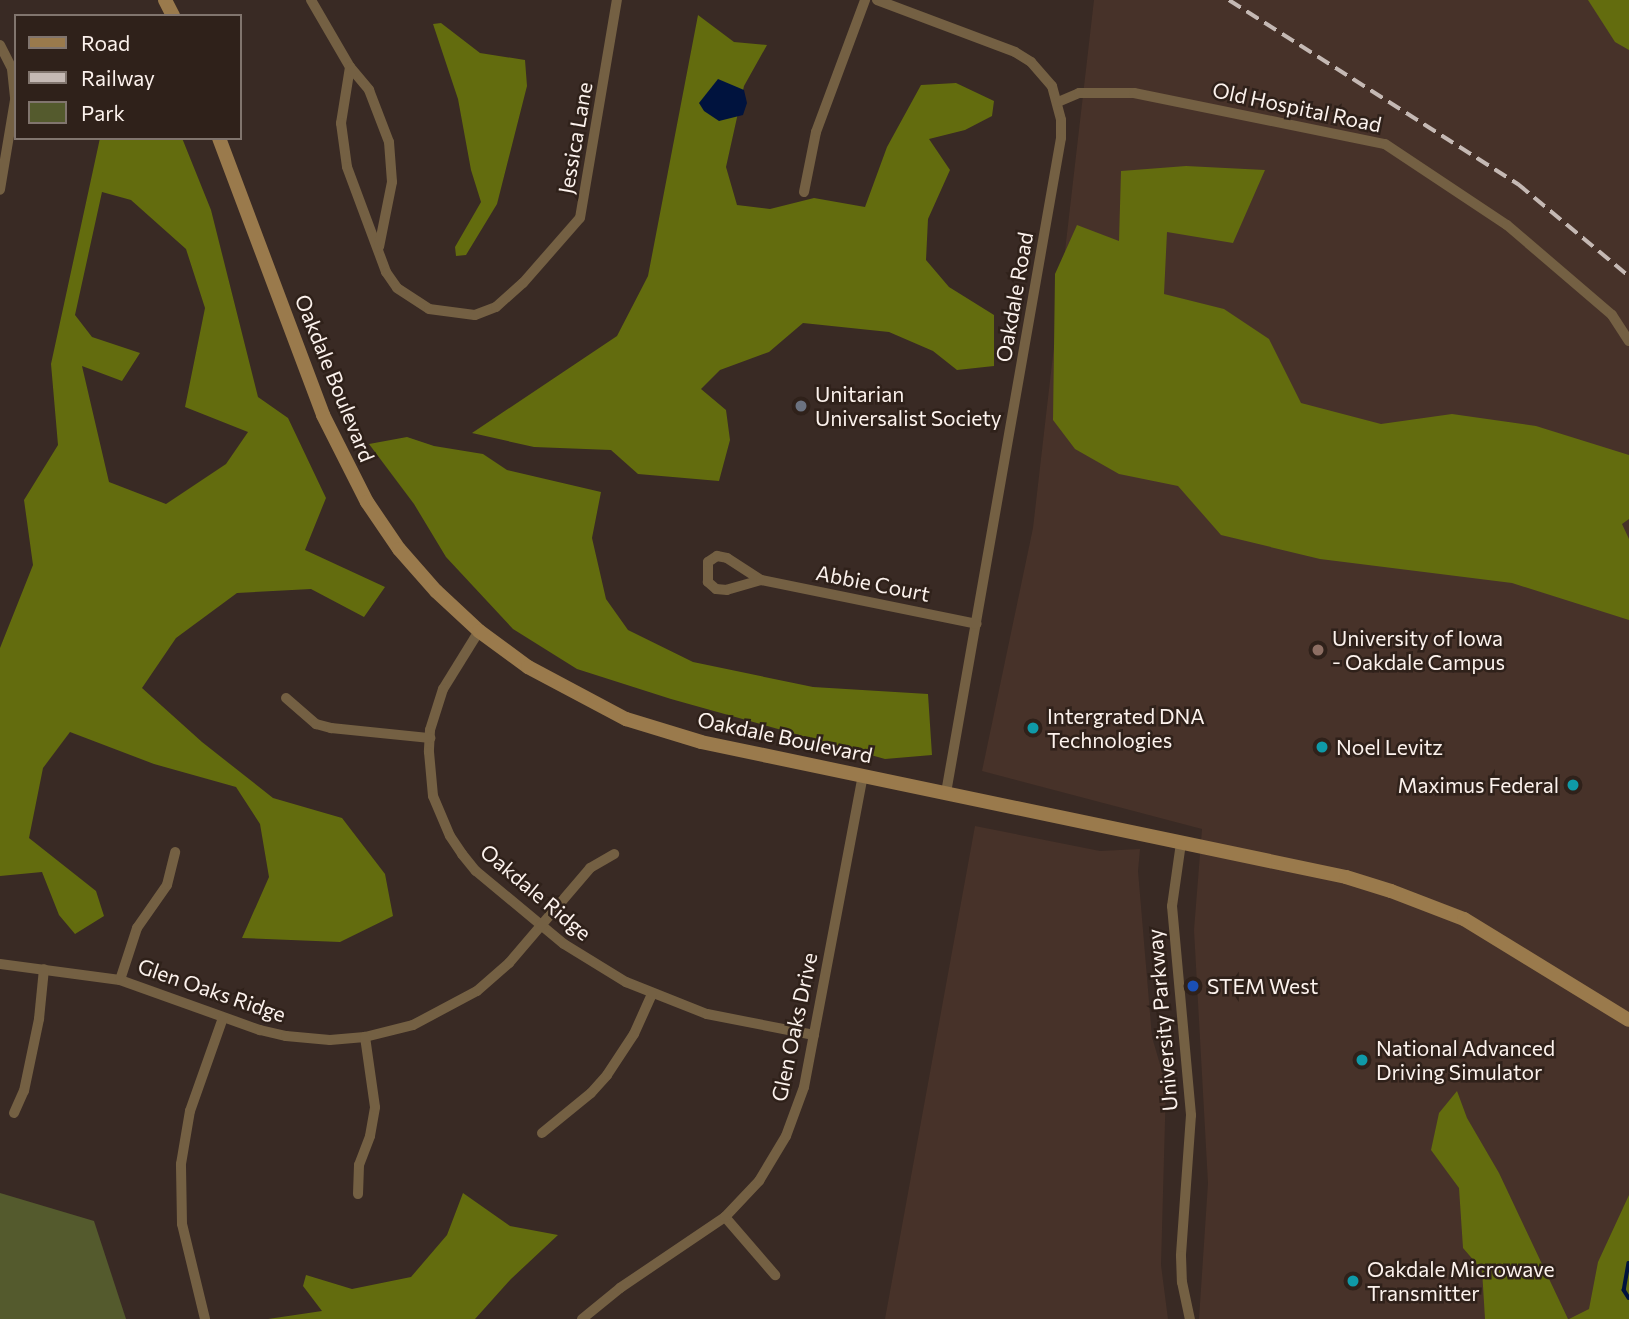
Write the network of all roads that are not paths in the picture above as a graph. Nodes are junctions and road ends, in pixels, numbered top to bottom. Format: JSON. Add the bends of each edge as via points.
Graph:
{"nodes":[{"id":1,"x":311,"y":0,"type":"edge"},
{"id":2,"x":615,"y":0,"type":"edge"},
{"id":3,"x":865,"y":0,"type":"edge"},
{"id":4,"x":877,"y":0,"type":"edge"},
{"id":5,"x":0,"y":45,"type":"edge"},
{"id":6,"x":350,"y":67,"type":"junction"},
{"id":7,"x":14,"y":79,"type":"edge"},
{"id":8,"x":14,"y":91,"type":"edge"},
{"id":9,"x":1058,"y":102,"type":"junction"},
{"id":10,"x":220,"y":140,"type":"edge"},
{"id":11,"x":0,"y":190,"type":"edge"},
{"id":12,"x":804,"y":191,"type":"dead end"},
{"id":13,"x":379,"y":247,"type":"junction"},
{"id":14,"x":1629,"y":341,"type":"edge"},
{"id":15,"x":761,"y":580,"type":"junction"},
{"id":16,"x":977,"y":624,"type":"junction"},
{"id":17,"x":479,"y":631,"type":"junction"},
{"id":18,"x":286,"y":698,"type":"dead end"},
{"id":19,"x":430,"y":738,"type":"junction"},
{"id":20,"x":863,"y":776,"type":"junction"},
{"id":21,"x":946,"y":793,"type":"junction"},
{"id":22,"x":1181,"y":843,"type":"junction"},
{"id":23,"x":175,"y":852,"type":"dead end"},
{"id":24,"x":614,"y":854,"type":"dead end"},
{"id":25,"x":542,"y":925,"type":"junction"},
{"id":26,"x":0,"y":964,"type":"edge"},
{"id":27,"x":44,"y":969,"type":"junction"},
{"id":28,"x":120,"y":980,"type":"junction"},
{"id":29,"x":652,"y":994,"type":"junction"},
{"id":30,"x":223,"y":1018,"type":"junction"},
{"id":31,"x":1629,"y":1020,"type":"edge"},
{"id":32,"x":814,"y":1035,"type":"junction"},
{"id":33,"x":365,"y":1037,"type":"junction"},
{"id":34,"x":13,"y":1113,"type":"dead end"},
{"id":35,"x":542,"y":1133,"type":"dead end"},
{"id":36,"x":358,"y":1194,"type":"dead end"},
{"id":37,"x":725,"y":1217,"type":"junction"},
{"id":38,"x":775,"y":1275,"type":"dead end"},
{"id":39,"x":205,"y":1319,"type":"edge"},
{"id":40,"x":582,"y":1319,"type":"edge"},
{"id":41,"x":1191,"y":1319,"type":"edge"}],
"edges":[{"from":1,"to":6,"type":"street"},
{"from":2,"to":13,"type":"street","name":"Jessica Lane","via":[[580,218],[533,274],[496,307],[475,315],[451,314],[429,309],[397,288],[386,272]]},
{"from":3,"to":12,"type":"street","via":[[816,132]]},
{"from":4,"to":9,"type":"street","name":"Oakdale Road","via":[[1015,52],[1043,74]]},
{"from":5,"to":7,"type":"street"},
{"from":6,"to":13,"type":"street","name":"Jessica Lane","via":[[341,122],[347,167]]},
{"from":6,"to":13,"type":"street","via":[[369,90],[389,142],[393,182]]},
{"from":8,"to":11,"type":"street"},
{"from":9,"to":14,"type":"street","name":"Old Hospital Road","via":[[1079,93],[1134,93],[1385,145],[1507,225],[1612,315]]},
{"from":9,"to":16,"type":"street","name":"Oakdale Road","via":[[1061,138]]},
{"from":10,"to":17,"type":"main road","name":"Oakdale Boulevard","via":[[323,415],[357,486],[399,549]]},
{"from":15,"to":15,"type":"street","name":"Abbie Court","via":[[727,558],[717,556],[708,562],[708,582],[716,589]]},
{"from":15,"to":16,"type":"street","name":"Abbie Court"},
{"from":16,"to":21,"type":"street","name":"Oakdale Road"},
{"from":17,"to":19,"type":"street","name":"Oakdale Ridge","via":[[443,689]]},
{"from":17,"to":20,"type":"main road","name":"Oakdale Boulevard","via":[[558,685],[626,719],[701,742]]},
{"from":18,"to":19,"type":"street","via":[[316,724],[331,729]]},
{"from":19,"to":25,"type":"street","name":"Oakdale Ridge","via":[[433,796],[450,836],[476,870]]},
{"from":20,"to":21,"type":"main road","name":"Oakdale Boulevard"},
{"from":20,"to":32,"type":"street","name":"Glen Oaks Drive"},
{"from":21,"to":22,"type":"main road","name":"Oakdale Boulevard"},
{"from":22,"to":31,"type":"main road","name":"Oakdale Boulevard","via":[[1346,877],[1422,902],[1464,919]]},
{"from":22,"to":41,"type":"street","name":"University Parkway","via":[[1172,906],[1191,1115],[1181,1282]]},
{"from":23,"to":28,"type":"street","via":[[167,885],[137,928]]},
{"from":24,"to":25,"type":"street","name":"Glen Oaks Ridge","via":[[590,868]]},
{"from":25,"to":29,"type":"street","name":"Oakdale Ridge","via":[[588,960]]},
{"from":25,"to":33,"type":"street","name":"Glen Oaks Ridge","via":[[495,976],[458,1004],[413,1025]]},
{"from":26,"to":27,"type":"street","name":"Glen Oaks Ridge"},
{"from":27,"to":28,"type":"street","name":"Glen Oaks Ridge"},
{"from":27,"to":34,"type":"street","via":[[24,1091]]},
{"from":28,"to":30,"type":"street","name":"Glen Oaks Ridge"},
{"from":29,"to":32,"type":"street","name":"Oakdale Ridge","via":[[707,1014]]},
{"from":29,"to":35,"type":"street","via":[[634,1034],[607,1075]]},
{"from":30,"to":33,"type":"street","name":"Glen Oaks Ridge","via":[[303,1038]]},
{"from":30,"to":39,"type":"street","via":[[190,1111],[180,1164],[182,1224]]},
{"from":32,"to":37,"type":"street","name":"Glen Oaks Drive","via":[[804,1087],[786,1136],[759,1181]]},
{"from":33,"to":36,"type":"street","via":[[375,1107],[359,1164]]},
{"from":37,"to":38,"type":"street"},
{"from":37,"to":40,"type":"street","name":"Glen Oaks Drive"}]}
